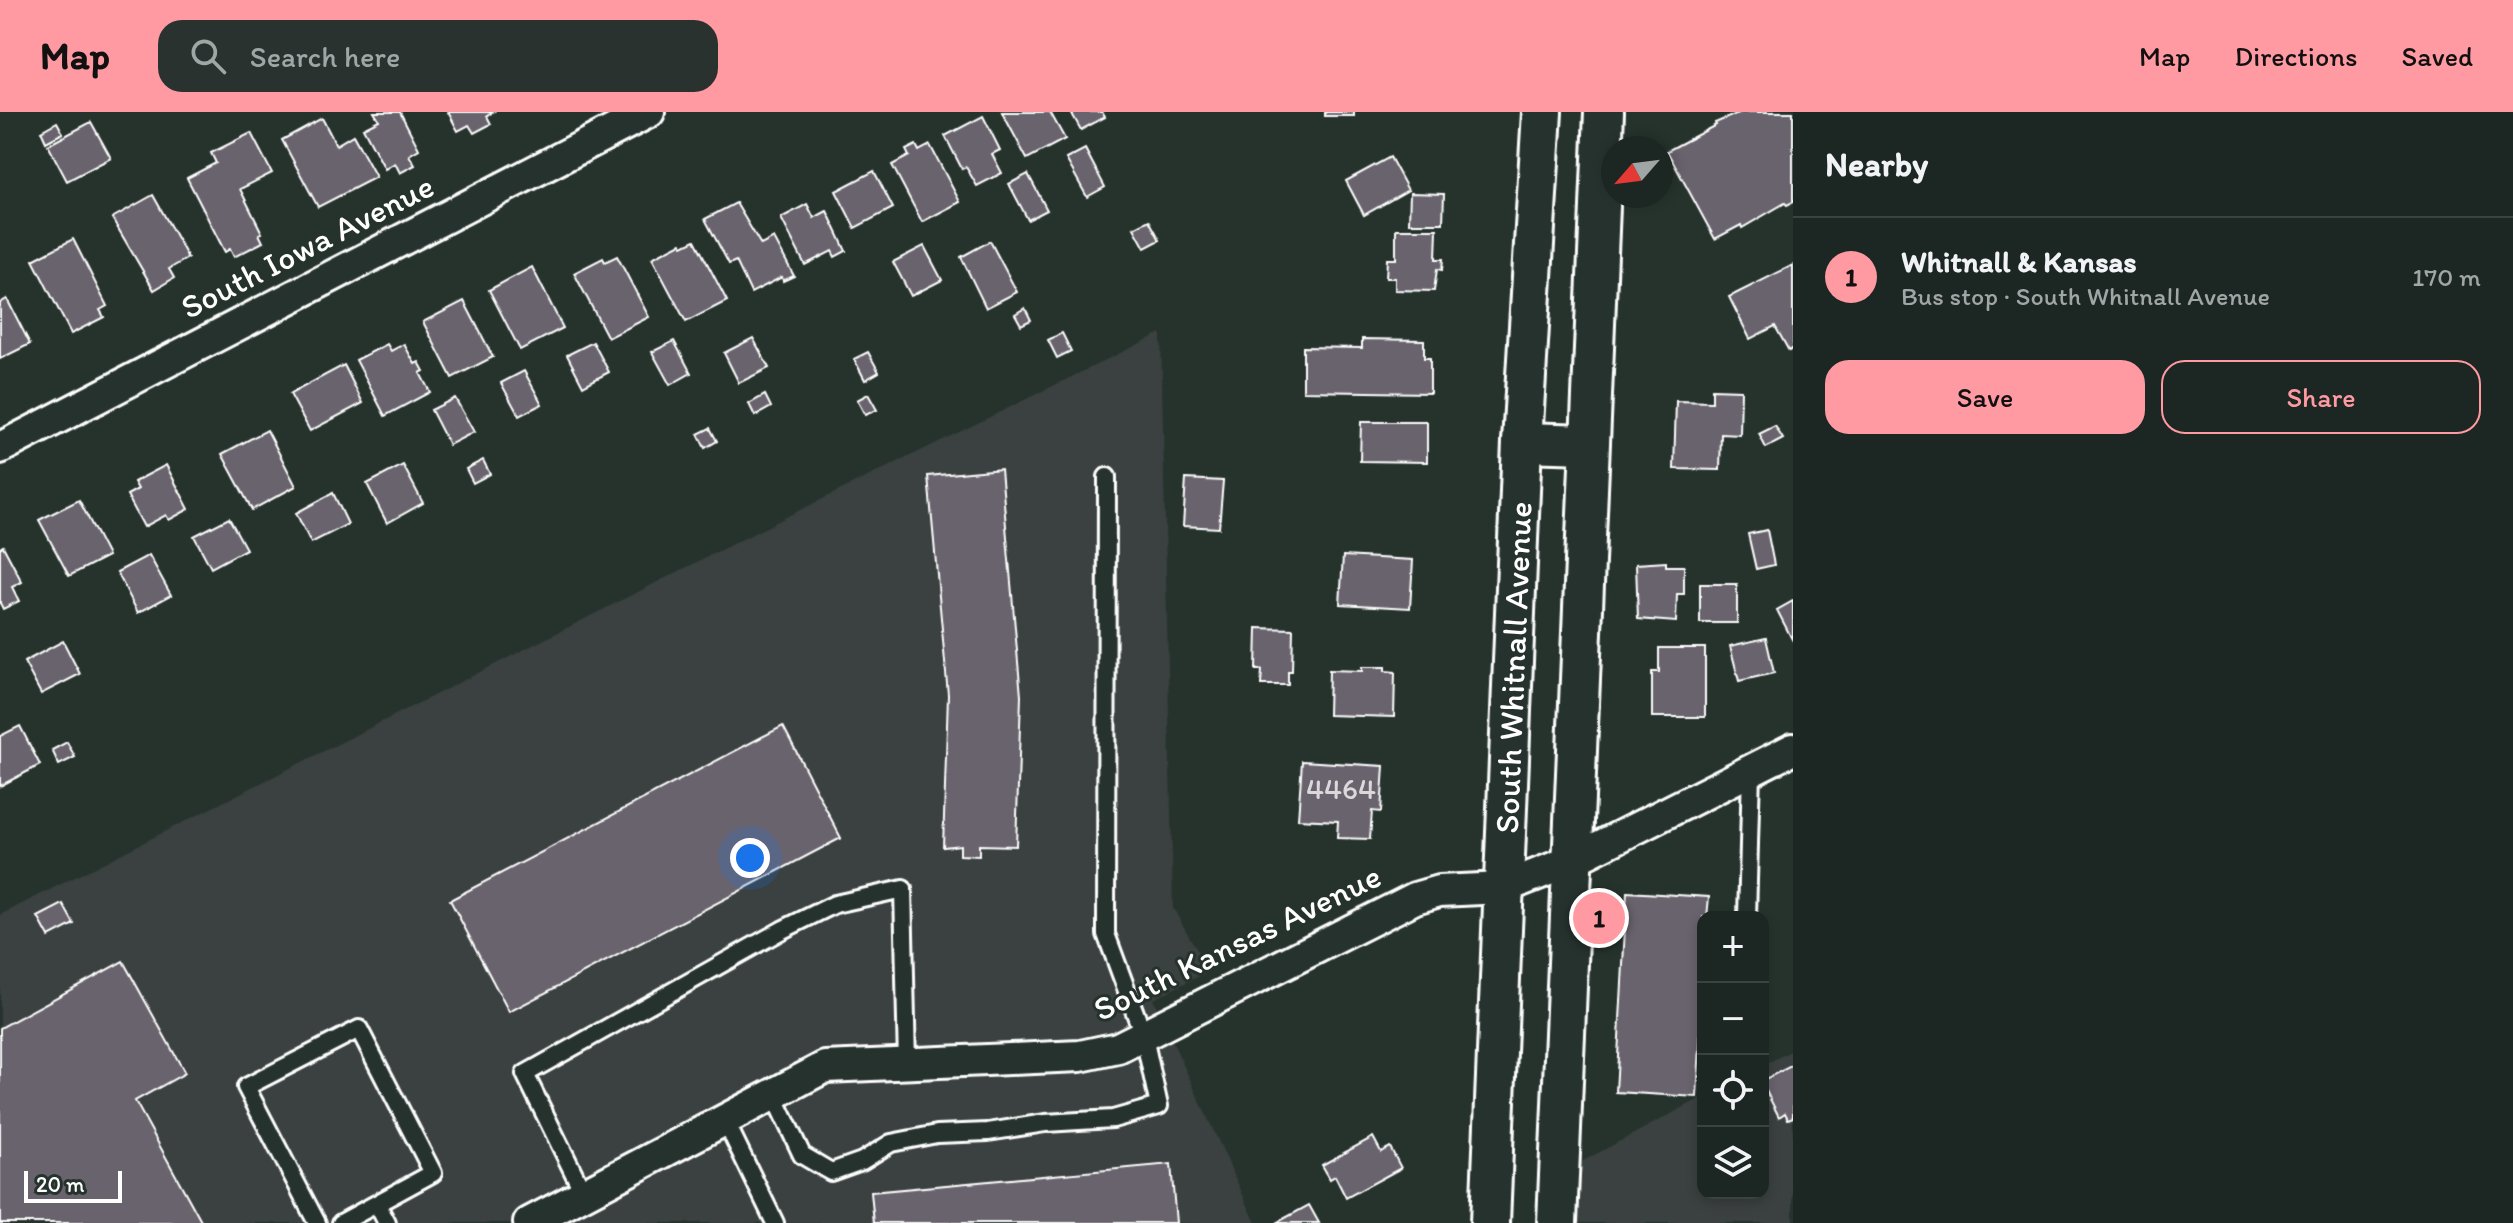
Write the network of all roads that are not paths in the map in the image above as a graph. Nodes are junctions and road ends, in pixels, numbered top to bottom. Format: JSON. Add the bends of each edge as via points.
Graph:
{"nodes":[{"id":1,"x":649,"y":112,"type":"edge"},
{"id":2,"x":1542,"y":112,"type":"edge"},
{"id":3,"x":1604,"y":112,"type":"edge"},
{"id":4,"x":1522,"y":442,"type":"junction"},
{"id":5,"x":1589,"y":444,"type":"junction"},
{"id":6,"x":0,"y":448,"type":"edge"},
{"id":7,"x":1107,"y":477,"type":"dead end"},
{"id":8,"x":1793,"y":749,"type":"edge"},
{"id":9,"x":1751,"y":771,"type":"junction"},
{"id":10,"x":1571,"y":861,"type":"junction"},
{"id":11,"x":1503,"y":888,"type":"junction"},
{"id":12,"x":1747,"y":911,"type":"edge"},
{"id":13,"x":1144,"y":1037,"type":"junction"},
{"id":14,"x":907,"y":1064,"type":"junction"},
{"id":15,"x":773,"y":1094,"type":"junction"},
{"id":16,"x":725,"y":1120,"type":"junction"},
{"id":17,"x":584,"y":1194,"type":"junction"},
{"id":18,"x":377,"y":1204,"type":"junction"},
{"id":19,"x":544,"y":1219,"type":"edge"},
{"id":20,"x":317,"y":1223,"type":"edge"},
{"id":21,"x":341,"y":1223,"type":"edge"},
{"id":22,"x":387,"y":1223,"type":"edge"},
{"id":23,"x":775,"y":1223,"type":"edge"},
{"id":24,"x":1490,"y":1223,"type":"edge"},
{"id":25,"x":1557,"y":1223,"type":"edge"}],
"edges":[{"from":1,"to":6,"type":"street","name":"South Iowa Avenue"},
{"from":2,"to":4,"type":"street","name":"South Whitnall Avenue"},
{"from":3,"to":5,"type":"street","name":"South Whitnall Avenue"},
{"from":4,"to":5,"type":"street"},
{"from":4,"to":11,"type":"street","name":"South Whitnall Avenue"},
{"from":5,"to":10,"type":"street","name":"South Whitnall Avenue"},
{"from":7,"to":13,"type":"lane","via":[[1106,934]]},
{"from":8,"to":9,"type":"street","name":"South Kansas Avenue"},
{"from":9,"to":10,"type":"street","name":"South Kansas Avenue"},
{"from":9,"to":12,"type":"lane"},
{"from":10,"to":11,"type":"street","name":"South Kansas Avenue"},
{"from":10,"to":25,"type":"street","name":"South Whitnall Avenue"},
{"from":11,"to":13,"type":"street","name":"South Kansas Avenue","via":[[1439,891],[1415,898]]},
{"from":11,"to":24,"type":"street","name":"South Whitnall Avenue"},
{"from":13,"to":14,"type":"street","name":"South Kansas Avenue","via":[[1080,1056]]},
{"from":13,"to":15,"type":"lane","via":[[1159,1106],[1113,1119],[937,1134],[891,1143],[831,1172],[802,1155]]},
{"from":14,"to":15,"type":"street","name":"South Kansas Avenue","via":[[825,1067]]},
{"from":14,"to":17,"type":"lane","via":[[903,889],[835,904],[525,1074]]},
{"from":15,"to":16,"type":"street","name":"South Kansas Avenue"},
{"from":16,"to":17,"type":"street","name":"South Kansas Avenue"},
{"from":16,"to":23,"type":"lane"},
{"from":17,"to":19,"type":"street","name":"South Kansas Avenue"},
{"from":18,"to":20,"type":"lane","via":[[433,1173],[359,1029],[246,1087]]},
{"from":18,"to":21,"type":"lane"},
{"from":18,"to":22,"type":"lane"}]}
